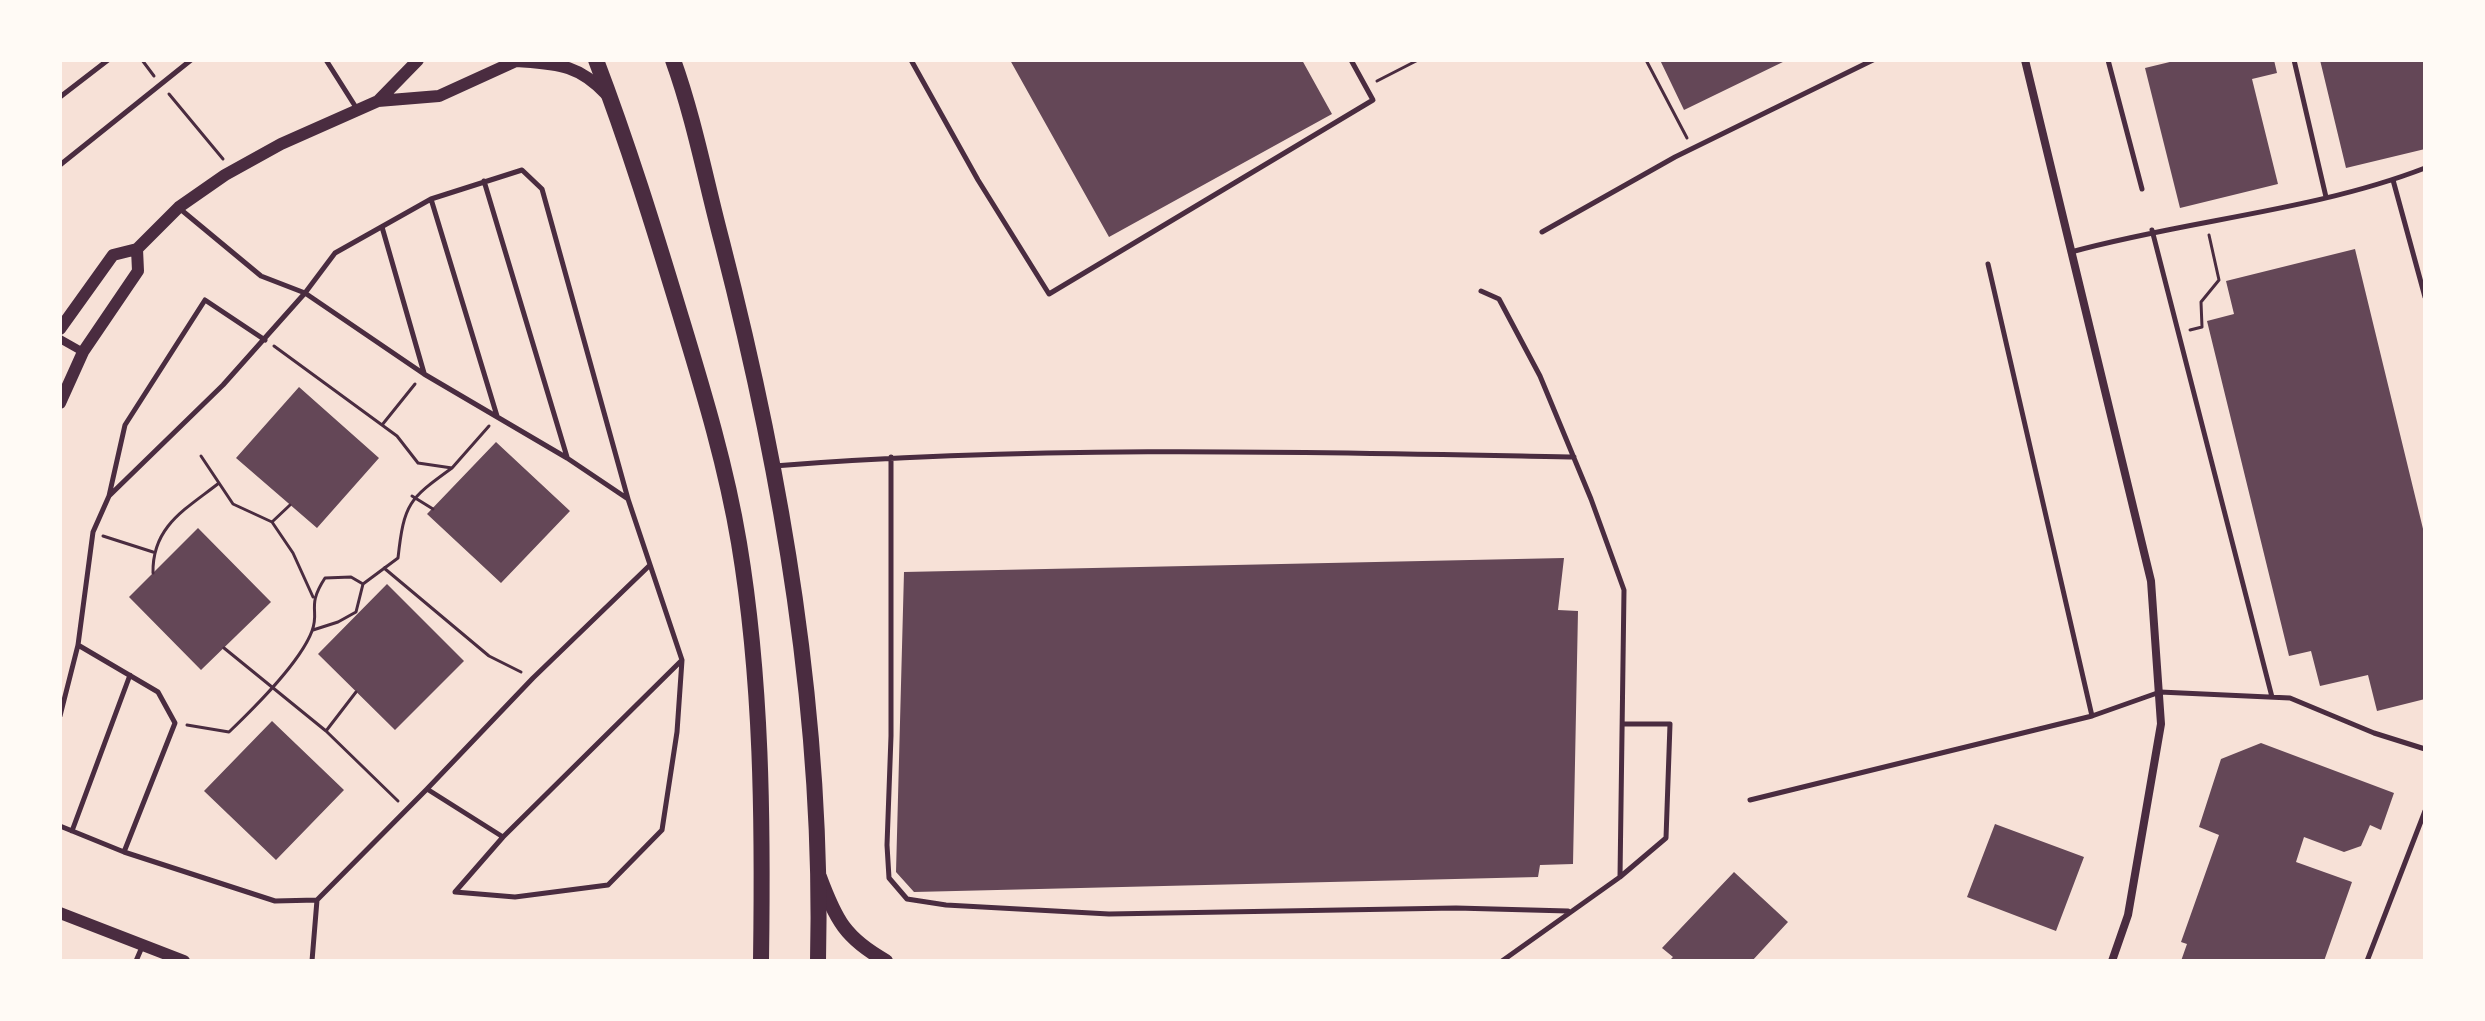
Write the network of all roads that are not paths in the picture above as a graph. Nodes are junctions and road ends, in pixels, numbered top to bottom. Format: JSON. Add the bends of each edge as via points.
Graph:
{"nodes":[{"id":1,"x":108,"y":60,"type":"edge"},
{"id":2,"x":191,"y":60,"type":"edge"},
{"id":3,"x":326,"y":60,"type":"edge"},
{"id":4,"x":418,"y":60,"type":"edge"},
{"id":5,"x":518,"y":60,"type":"edge"},
{"id":6,"x":596,"y":60,"type":"edge"},
{"id":7,"x":911,"y":60,"type":"edge"},
{"id":8,"x":1351,"y":60,"type":"edge"},
{"id":9,"x":1873,"y":60,"type":"edge"},
{"id":10,"x":2025,"y":60,"type":"edge"},
{"id":11,"x":2108,"y":60,"type":"edge"},
{"id":12,"x":2294,"y":60,"type":"edge"},
{"id":13,"x":676,"y":64,"type":"edge"},
{"id":14,"x":60,"y":97,"type":"edge"},
{"id":15,"x":378,"y":101,"type":"junction"},
{"id":16,"x":612,"y":101,"type":"junction"},
{"id":17,"x":357,"y":110,"type":"junction"},
{"id":18,"x":60,"y":165,"type":"edge"},
{"id":19,"x":2425,"y":168,"type":"edge"},
{"id":20,"x":2393,"y":180,"type":"junction"},
{"id":21,"x":484,"y":181,"type":"junction"},
{"id":22,"x":2142,"y":189,"type":"dead end"},
{"id":23,"x":2326,"y":197,"type":"junction"},
{"id":24,"x":431,"y":199,"type":"junction"},
{"id":25,"x":179,"y":207,"type":"junction"},
{"id":26,"x":382,"y":227,"type":"junction"},
{"id":27,"x":2152,"y":230,"type":"junction"},
{"id":28,"x":1542,"y":232,"type":"dead end"},
{"id":29,"x":137,"y":249,"type":"junction"},
{"id":30,"x":2071,"y":252,"type":"junction"},
{"id":31,"x":1988,"y":264,"type":"dead end"},
{"id":32,"x":1481,"y":291,"type":"dead end"},
{"id":33,"x":305,"y":293,"type":"junction"},
{"id":34,"x":2425,"y":297,"type":"edge"},
{"id":35,"x":60,"y":329,"type":"edge"},
{"id":36,"x":60,"y":339,"type":"edge"},
{"id":37,"x":265,"y":340,"type":"junction"},
{"id":38,"x":83,"y":352,"type":"junction"},
{"id":39,"x":424,"y":374,"type":"junction"},
{"id":40,"x":60,"y":403,"type":"edge"},
{"id":41,"x":497,"y":417,"type":"junction"},
{"id":42,"x":891,"y":457,"type":"junction"},
{"id":43,"x":1574,"y":457,"type":"junction"},
{"id":44,"x":567,"y":458,"type":"junction"},
{"id":45,"x":773,"y":466,"type":"junction"},
{"id":46,"x":109,"y":496,"type":"junction"},
{"id":47,"x":628,"y":499,"type":"junction"},
{"id":48,"x":650,"y":565,"type":"junction"},
{"id":49,"x":78,"y":645,"type":"junction"},
{"id":50,"x":682,"y":660,"type":"junction"},
{"id":51,"x":130,"y":675,"type":"junction"},
{"id":52,"x":2160,"y":692,"type":"junction"},
{"id":53,"x":2272,"y":697,"type":"junction"},
{"id":54,"x":60,"y":716,"type":"edge"},
{"id":55,"x":2092,"y":716,"type":"junction"},
{"id":56,"x":1623,"y":724,"type":"junction"},
{"id":57,"x":2425,"y":749,"type":"edge"},
{"id":58,"x":427,"y":789,"type":"junction"},
{"id":59,"x":1750,"y":800,"type":"dead end"},
{"id":60,"x":2425,"y":811,"type":"edge"},
{"id":61,"x":60,"y":826,"type":"edge"},
{"id":62,"x":72,"y":831,"type":"junction"},
{"id":63,"x":503,"y":837,"type":"junction"},
{"id":64,"x":124,"y":852,"type":"junction"},
{"id":65,"x":816,"y":869,"type":"junction"},
{"id":66,"x":1620,"y":877,"type":"junction"},
{"id":67,"x":317,"y":900,"type":"junction"},
{"id":68,"x":1568,"y":911,"type":"junction"},
{"id":69,"x":60,"y":913,"type":"edge"},
{"id":70,"x":143,"y":946,"type":"junction"},
{"id":71,"x":136,"y":961,"type":"edge"},
{"id":72,"x":184,"y":961,"type":"edge"},
{"id":73,"x":312,"y":961,"type":"edge"},
{"id":74,"x":761,"y":961,"type":"edge"},
{"id":75,"x":818,"y":961,"type":"edge"},
{"id":76,"x":886,"y":961,"type":"edge"},
{"id":77,"x":1502,"y":961,"type":"edge"},
{"id":78,"x":2112,"y":961,"type":"edge"},
{"id":79,"x":2367,"y":961,"type":"edge"}],
"edges":[{"from":1,"to":14,"type":"lane"},
{"from":2,"to":18,"type":"lane"},
{"from":3,"to":17,"type":"lane"},
{"from":4,"to":15,"type":"street"},
{"from":5,"to":15,"type":"street","via":[[439,96]]},
{"from":5,"to":16,"type":"street","via":[[562,65],[590,77]]},
{"from":6,"to":16,"type":"main road"},
{"from":7,"to":8,"type":"lane","via":[[1049,294],[1373,100]]},
{"from":9,"to":28,"type":"lane","via":[[1692,149]]},
{"from":10,"to":30,"type":"street"},
{"from":11,"to":22,"type":"lane"},
{"from":12,"to":23,"type":"lane"},
{"from":13,"to":45,"type":"main road","via":[[751,357]]},
{"from":15,"to":17,"type":"street"},
{"from":16,"to":74,"type":"main road","via":[[707,402],[739,543],[750,619],[762,814]]},
{"from":17,"to":25,"type":"street","via":[[233,170]]},
{"from":19,"to":20,"type":"lane"},
{"from":20,"to":23,"type":"lane"},
{"from":20,"to":34,"type":"lane"},
{"from":21,"to":24,"type":"lane"},
{"from":21,"to":44,"type":"lane"},
{"from":21,"to":47,"type":"lane","via":[[522,170],[542,189]]},
{"from":23,"to":27,"type":"lane"},
{"from":24,"to":26,"type":"lane"},
{"from":24,"to":41,"type":"lane"},
{"from":25,"to":29,"type":"street"},
{"from":25,"to":33,"type":"lane","via":[[261,276]]},
{"from":26,"to":33,"type":"lane","via":[[335,253]]},
{"from":26,"to":39,"type":"lane"},
{"from":27,"to":30,"type":"lane"},
{"from":27,"to":53,"type":"lane"},
{"from":29,"to":35,"type":"street","via":[[113,255]]},
{"from":29,"to":38,"type":"street","via":[[138,271]]},
{"from":30,"to":52,"type":"street","via":[[2151,581]]},
{"from":31,"to":55,"type":"lane"},
{"from":32,"to":43,"type":"lane","via":[[1499,299],[1540,376]]},
{"from":33,"to":37,"type":"lane"},
{"from":33,"to":39,"type":"lane"},
{"from":36,"to":38,"type":"street"},
{"from":37,"to":46,"type":"lane"},
{"from":37,"to":46,"type":"lane","via":[[205,300],[125,425]]},
{"from":38,"to":40,"type":"street"},
{"from":39,"to":41,"type":"lane"},
{"from":41,"to":44,"type":"lane"},
{"from":42,"to":43,"type":"lane","via":[[1182,452]]},
{"from":42,"to":45,"type":"lane"},
{"from":42,"to":68,"type":"lane","via":[[887,845],[889,878],[907,899],[1109,914]]},
{"from":43,"to":56,"type":"lane","via":[[1624,590]]},
{"from":44,"to":47,"type":"lane"},
{"from":45,"to":65,"type":"main road","via":[[796,611]]},
{"from":46,"to":49,"type":"lane","via":[[93,532]]},
{"from":47,"to":48,"type":"lane"},
{"from":48,"to":50,"type":"lane"},
{"from":48,"to":58,"type":"lane"},
{"from":49,"to":51,"type":"lane"},
{"from":49,"to":54,"type":"lane"},
{"from":50,"to":63,"type":"lane"},
{"from":50,"to":63,"type":"lane","via":[[662,830],[608,885],[515,897],[455,892]]},
{"from":51,"to":62,"type":"lane"},
{"from":51,"to":64,"type":"lane","via":[[158,692],[175,723]]},
{"from":52,"to":53,"type":"lane"},
{"from":52,"to":55,"type":"lane"},
{"from":52,"to":78,"type":"street","via":[[2155,772],[2128,915]]},
{"from":53,"to":57,"type":"lane","via":[[2290,698]]},
{"from":55,"to":59,"type":"lane"},
{"from":56,"to":66,"type":"lane"},
{"from":56,"to":66,"type":"lane","via":[[1670,724],[1666,838]]},
{"from":58,"to":63,"type":"lane"},
{"from":58,"to":67,"type":"lane"},
{"from":60,"to":79,"type":"lane"},
{"from":61,"to":62,"type":"lane"},
{"from":62,"to":64,"type":"lane"},
{"from":64,"to":67,"type":"lane","via":[[275,901]]},
{"from":65,"to":75,"type":"main road"},
{"from":65,"to":76,"type":"main road","via":[[835,919],[863,948]]},
{"from":66,"to":68,"type":"lane"},
{"from":67,"to":73,"type":"lane"},
{"from":68,"to":77,"type":"lane"},
{"from":69,"to":70,"type":"street"},
{"from":70,"to":71,"type":"lane"},
{"from":70,"to":72,"type":"street"}]}
